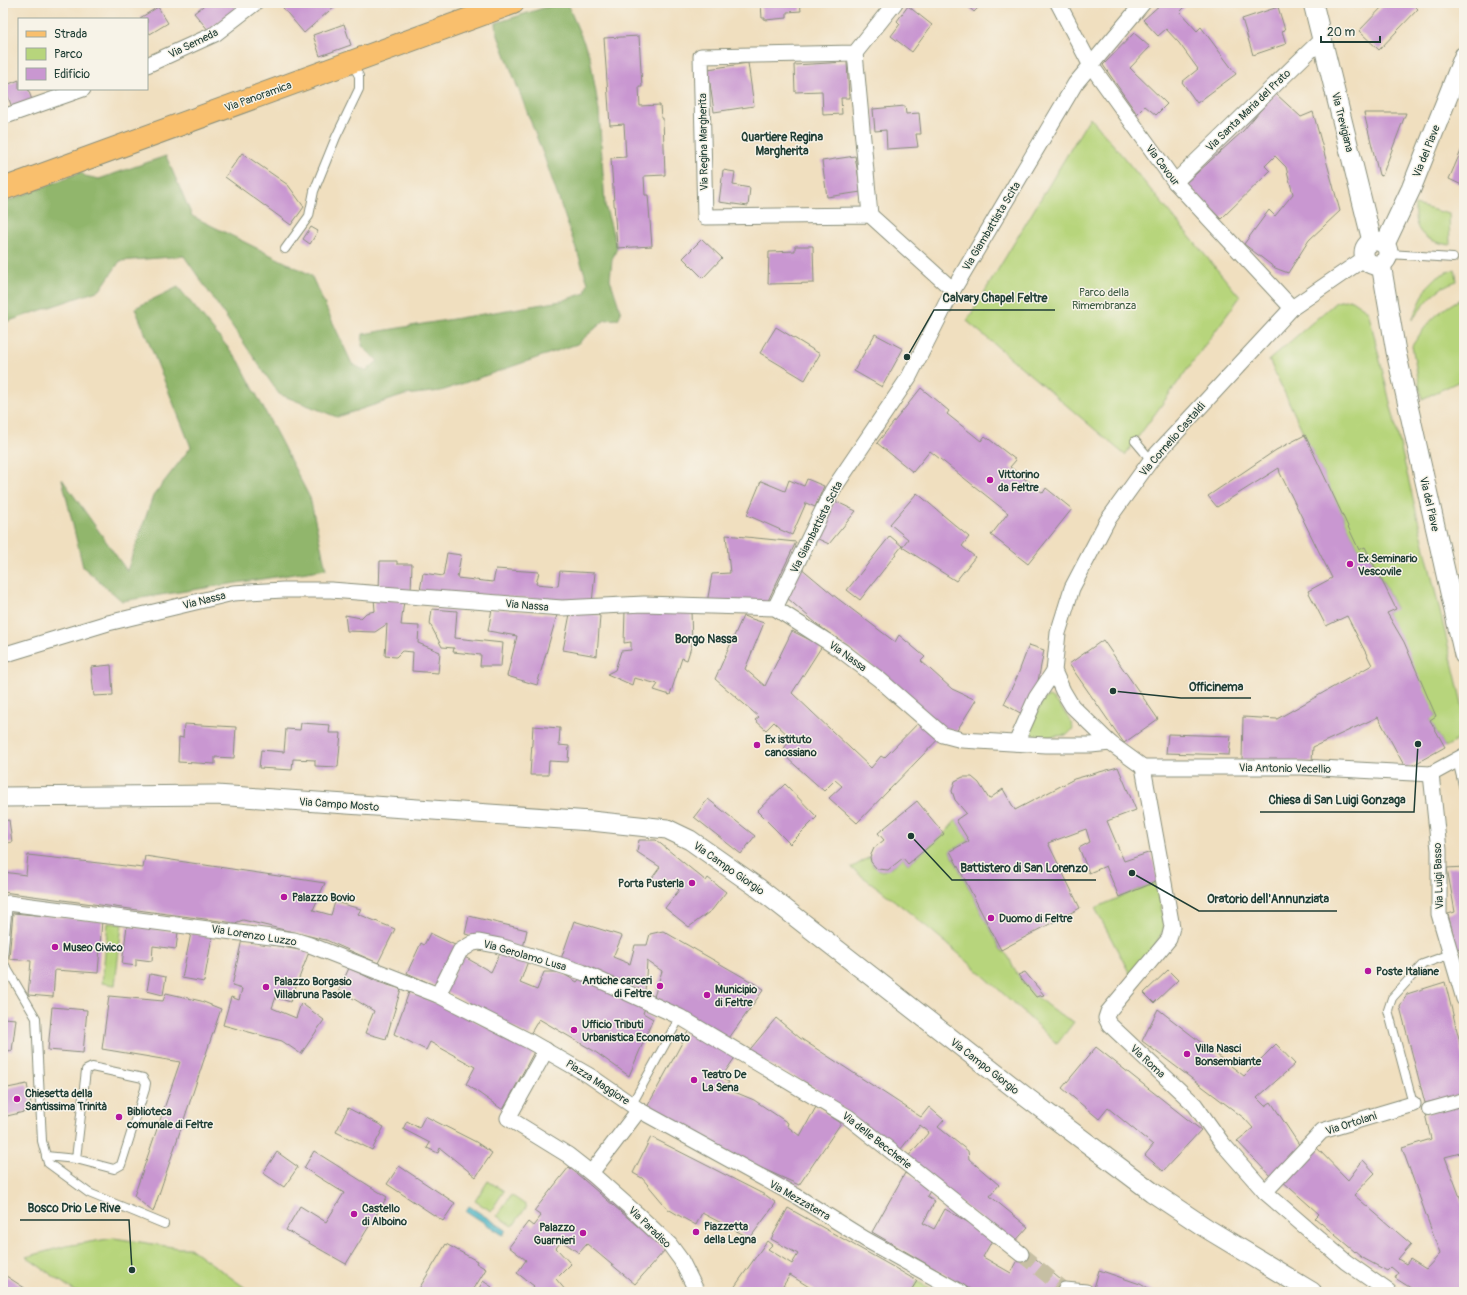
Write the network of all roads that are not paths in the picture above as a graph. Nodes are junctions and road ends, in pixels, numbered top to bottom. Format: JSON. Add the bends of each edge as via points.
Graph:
{"nodes":[{"id":1,"x":255,"y":3,"type":"edge"},
{"id":2,"x":513,"y":3,"type":"edge"},
{"id":3,"x":895,"y":3,"type":"edge"},
{"id":4,"x":1058,"y":3,"type":"edge"},
{"id":5,"x":1143,"y":3,"type":"edge"},
{"id":6,"x":1313,"y":3,"type":"edge"},
{"id":7,"x":1322,"y":39,"type":"junction"},
{"id":8,"x":855,"y":53,"type":"junction"},
{"id":9,"x":1464,"y":56,"type":"edge"},
{"id":10,"x":352,"y":63,"type":"junction"},
{"id":11,"x":1090,"y":64,"type":"junction"},
{"id":12,"x":148,"y":65,"type":"edge"},
{"id":13,"x":80,"y":90,"type":"edge"},
{"id":14,"x":3,"y":117,"type":"edge"},
{"id":15,"x":1175,"y":182,"type":"junction"},
{"id":16,"x":3,"y":189,"type":"edge"},
{"id":17,"x":870,"y":215,"type":"junction"},
{"id":18,"x":285,"y":249,"type":"dead end"},
{"id":19,"x":1378,"y":252,"type":"junction"},
{"id":20,"x":1453,"y":258,"type":"dead end"},
{"id":21,"x":953,"y":290,"type":"junction"},
{"id":22,"x":1292,"y":308,"type":"junction"},
{"id":23,"x":1396,"y":352,"type":"joint"},
{"id":24,"x":1135,"y":441,"type":"dead end"},
{"id":25,"x":1151,"y":460,"type":"junction"},
{"id":26,"x":775,"y":608,"type":"junction"},
{"id":27,"x":3,"y":655,"type":"edge"},
{"id":28,"x":1464,"y":655,"type":"edge"},
{"id":29,"x":1054,"y":671,"type":"junction"},
{"id":30,"x":1016,"y":743,"type":"junction"},
{"id":31,"x":1110,"y":743,"type":"junction"},
{"id":32,"x":1460,"y":758,"type":"edge"},
{"id":33,"x":1143,"y":767,"type":"junction"},
{"id":34,"x":1431,"y":774,"type":"junction"},
{"id":35,"x":1464,"y":788,"type":"edge"},
{"id":36,"x":7,"y":797,"type":"edge"},
{"id":37,"x":666,"y":829,"type":"joint"},
{"id":38,"x":8,"y":903,"type":"joint"},
{"id":39,"x":1451,"y":954,"type":"junction"},
{"id":40,"x":3,"y":958,"type":"edge"},
{"id":41,"x":3,"y":962,"type":"edge"},
{"id":42,"x":438,"y":995,"type":"junction"},
{"id":43,"x":1464,"y":998,"type":"edge"},
{"id":44,"x":680,"y":1017,"type":"junction"},
{"id":45,"x":529,"y":1041,"type":"joint"},
{"id":46,"x":546,"y":1050,"type":"junction"},
{"id":47,"x":1464,"y":1099,"type":"edge"},
{"id":48,"x":1413,"y":1104,"type":"joint"},
{"id":49,"x":635,"y":1107,"type":"junction"},
{"id":50,"x":1428,"y":1109,"type":"dead end"},
{"id":51,"x":46,"y":1156,"type":"junction"},
{"id":52,"x":76,"y":1159,"type":"junction"},
{"id":53,"x":591,"y":1173,"type":"junction"},
{"id":54,"x":1265,"y":1192,"type":"junction"},
{"id":55,"x":164,"y":1224,"type":"dead end"},
{"id":56,"x":1021,"y":1254,"type":"tunnel mouth"},
{"id":57,"x":697,"y":1292,"type":"edge"},
{"id":58,"x":960,"y":1292,"type":"edge"},
{"id":59,"x":1064,"y":1292,"type":"edge"},
{"id":60,"x":1086,"y":1292,"type":"edge"},
{"id":61,"x":1312,"y":1292,"type":"edge"},
{"id":62,"x":1389,"y":1292,"type":"edge"}],
"edges":[{"from":1,"to":12,"type":"street","name":"Via Semeda","via":[[215,34]]},
{"from":2,"to":10,"type":"main road","name":"Via Panoramica"},
{"from":3,"to":8,"type":"street"},
{"from":4,"to":11,"type":"street","name":"Via Cavour"},
{"from":5,"to":11,"type":"street","name":"Via Giambattista Scita"},
{"from":6,"to":7,"type":"street","name":"Via Trevigiana"},
{"from":7,"to":15,"type":"street","name":"Via Santa Maria del Prato"},
{"from":7,"to":19,"type":"street","name":"Via Trevigiana"},
{"from":8,"to":17,"type":"street"},
{"from":8,"to":17,"type":"street","name":"Via Regina Margherita","via":[[701,56],[705,216]]},
{"from":9,"to":19,"type":"street","name":"Via del Piave","via":[[1411,190]]},
{"from":10,"to":16,"type":"main road","name":"Via Panoramica"},
{"from":10,"to":18,"type":"lane","via":[[359,76],[359,88],[314,191],[309,216]]},
{"from":11,"to":15,"type":"street","name":"Via Cavour"},
{"from":11,"to":21,"type":"street","name":"Via Giambattista Scita","via":[[1075,84]]},
{"from":13,"to":14,"type":"street"},
{"from":15,"to":22,"type":"street","name":"Via Cavour"},
{"from":17,"to":21,"type":"street"},
{"from":19,"to":20,"type":"lane"},
{"from":19,"to":22,"type":"street","name":"Via Cornelio Castaldi"},
{"from":19,"to":23,"type":"street","name":"Via Trevigiana"},
{"from":21,"to":26,"type":"street","name":"Via Giambattista Scita","via":[[909,377],[832,491]]},
{"from":22,"to":25,"type":"street","name":"Via Cornelio Castaldi"},
{"from":23,"to":28,"type":"street","name":"Via del Piave"},
{"from":24,"to":25,"type":"lane"},
{"from":25,"to":29,"type":"street","name":"Via Cornelio Castaldi","via":[[1107,521],[1072,588],[1058,633]]},
{"from":26,"to":27,"type":"street","name":"Via Nassa","via":[[644,604],[562,608],[331,590],[247,592],[233,593],[108,623]]},
{"from":26,"to":30,"type":"street","name":"Via Nassa","via":[[842,651],[880,680],[943,735],[962,740]]},
{"from":29,"to":30,"type":"street","via":[[1036,698]]},
{"from":29,"to":31,"type":"street","via":[[1072,706]]},
{"from":30,"to":31,"type":"street","name":"Via Nassa"},
{"from":31,"to":33,"type":"street"},
{"from":32,"to":34,"type":"street"},
{"from":32,"to":35,"type":"lane"},
{"from":33,"to":34,"type":"street","name":"Via Antonio Vecellio","via":[[1302,767]]},
{"from":33,"to":54,"type":"street","name":"Via Roma","via":[[1172,927],[1169,939],[1108,1012],[1106,1018],[1108,1024],[1195,1105],[1222,1143]]},
{"from":34,"to":39,"type":"street","name":"Via Luigi Basso","via":[[1439,850],[1439,914]]},
{"from":36,"to":37,"type":"street","name":"Via Campo Mosto","via":[[216,795],[590,821]]},
{"from":37,"to":61,"type":"street","name":"Via Campo Giorgio","via":[[690,840],[757,887],[1152,1192]]},
{"from":38,"to":40,"type":"lane"},
{"from":38,"to":42,"type":"street","name":"Via Lorenzo Luzzo","via":[[294,940]]},
{"from":39,"to":43,"type":"street","name":"Via Luigi Basso"},
{"from":39,"to":48,"type":"lane","via":[[1423,964],[1392,998],[1388,1010]]},
{"from":41,"to":51,"type":"lane","via":[[36,1018],[42,1141]]},
{"from":42,"to":44,"type":"street","name":"Via Gerolamo Lusa","via":[[460,951],[479,942],[500,946],[582,972]]},
{"from":42,"to":45,"type":"street","name":"Via Lorenzo Luzzo"},
{"from":44,"to":49,"type":"lane"},
{"from":44,"to":56,"type":"street","name":"Via delle Beccherie","via":[[848,1116]]},
{"from":45,"to":46,"type":"street","name":"Piazza Maggiore"},
{"from":46,"to":49,"type":"street","name":"Piazza Maggiore"},
{"from":46,"to":53,"type":"street","name":"Via Paradiso","via":[[508,1118],[568,1155]]},
{"from":47,"to":50,"type":"street"},
{"from":48,"to":54,"type":"street","name":"Via Ortolani","via":[[1322,1131]]},
{"from":49,"to":53,"type":"street","name":"Piazza Maggiore"},
{"from":49,"to":58,"type":"street","name":"Via Mezzaterra","via":[[796,1196],[865,1239]]},
{"from":51,"to":52,"type":"lane"},
{"from":51,"to":55,"type":"lane","via":[[48,1163],[89,1193]]},
{"from":52,"to":52,"type":"lane","via":[[114,1170],[121,1165],[145,1089],[146,1083],[143,1078],[92,1068],[86,1070]]},
{"from":53,"to":57,"type":"street","name":"Via Paradiso","via":[[670,1245],[681,1260]]},
{"from":54,"to":62,"type":"street","name":"Via Roma","via":[[1346,1262]]},
{"from":59,"to":60,"type":"street"}]}
